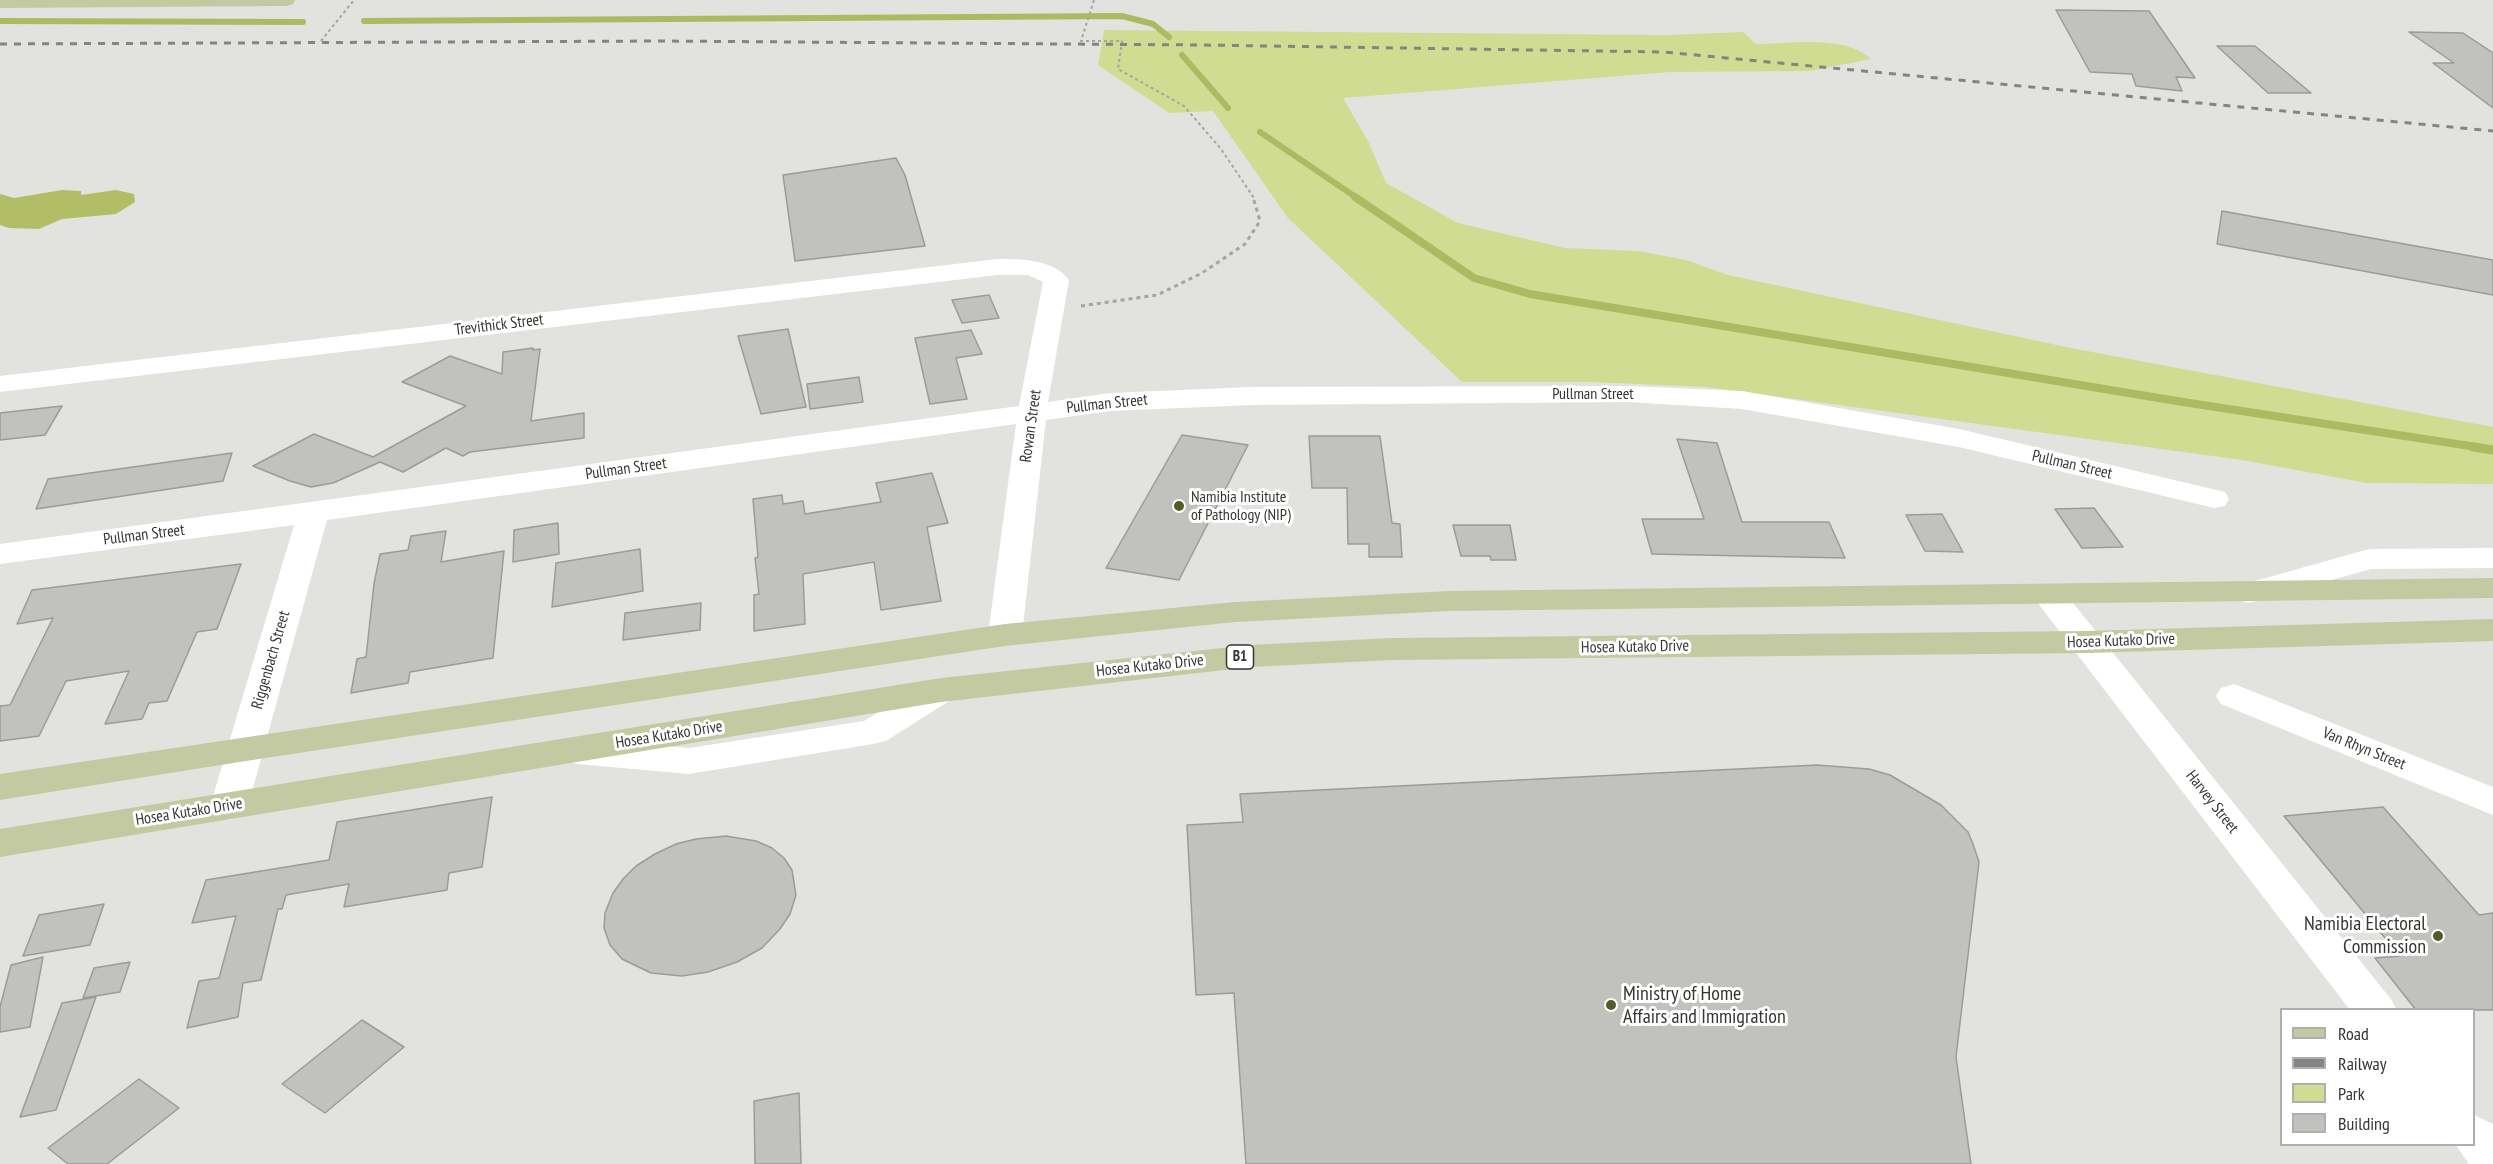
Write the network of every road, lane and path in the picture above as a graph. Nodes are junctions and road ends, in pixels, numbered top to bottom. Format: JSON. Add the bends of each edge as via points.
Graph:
{"nodes":[{"id":1,"x":286,"y":0,"type":"edge"},
{"id":2,"x":354,"y":0,"type":"edge"},
{"id":3,"x":1094,"y":0,"type":"edge"},
{"id":4,"x":91,"y":1,"type":"edge"},
{"id":5,"x":0,"y":2,"type":"edge"},
{"id":6,"x":321,"y":41,"type":"dead end"},
{"id":7,"x":998,"y":267,"type":"joint"},
{"id":8,"x":1051,"y":309,"type":"junction"},
{"id":9,"x":0,"y":384,"type":"edge"},
{"id":10,"x":1032,"y":412,"type":"junction"},
{"id":11,"x":2214,"y":499,"type":"dead end"},
{"id":12,"x":313,"y":513,"type":"junction"},
{"id":13,"x":0,"y":554,"type":"edge"},
{"id":14,"x":2493,"y":558,"type":"edge"},
{"id":15,"x":2493,"y":588,"type":"edge"},
{"id":16,"x":2249,"y":593,"type":"junction"},
{"id":17,"x":2049,"y":595,"type":"junction"},
{"id":18,"x":2493,"y":630,"type":"edge"},
{"id":19,"x":1005,"y":635,"type":"junction"},
{"id":20,"x":2086,"y":642,"type":"junction"},
{"id":21,"x":941,"y":690,"type":"joint"},
{"id":22,"x":2234,"y":696,"type":"dead end"},
{"id":23,"x":246,"y":747,"type":"junction"},
{"id":24,"x":575,"y":750,"type":"joint"},
{"id":25,"x":0,"y":787,"type":"edge"},
{"id":26,"x":2493,"y":802,"type":"edge"},
{"id":27,"x":229,"y":806,"type":"junction"},
{"id":28,"x":0,"y":843,"type":"edge"},
{"id":29,"x":2373,"y":1008,"type":"edge"},
{"id":30,"x":2475,"y":1136,"type":"edge"},
{"id":31,"x":2493,"y":1159,"type":"edge"}],
"edges":[{"from":1,"to":4,"type":"main road"},
{"from":2,"to":6,"type":"path"},
{"from":3,"to":8,"type":"path","via":[[1081,41],[1122,41],[1118,69],[1184,106],[1221,149],[1254,198],[1260,221],[1245,244],[1202,273],[1157,295]]},
{"from":4,"to":5,"type":"main road"},
{"from":7,"to":8,"type":"street","name":"Rowan Street","via":[[1045,271],[1056,280]]},
{"from":7,"to":9,"type":"street","name":"Trevithick Street"},
{"from":8,"to":10,"type":"street","name":"Rowan Street"},
{"from":10,"to":11,"type":"street","name":"Pullman Street","via":[[1121,401],[1252,396],[1628,394],[1742,400],[1959,438]]},
{"from":10,"to":12,"type":"street","name":"Pullman Street"},
{"from":10,"to":19,"type":"street","name":"Rowan Street"},
{"from":12,"to":13,"type":"street","name":"Pullman Street"},
{"from":12,"to":23,"type":"street","name":"Riggenbach Street"},
{"from":14,"to":16,"type":"street","via":[[2369,559]]},
{"from":15,"to":16,"type":"main road"},
{"from":16,"to":17,"type":"main road"},
{"from":17,"to":19,"type":"main road","via":[[1450,601],[1235,612]]},
{"from":17,"to":20,"type":"street","name":"Harvey Street"},
{"from":18,"to":20,"type":"main road","name":"Hosea Kutako Drive","number":"B1"},
{"from":19,"to":23,"type":"main road"},
{"from":20,"to":21,"type":"main road","name":"Hosea Kutako Drive","number":"B1","via":[[1392,649],[1251,656]]},
{"from":20,"to":29,"type":"street","name":"Harvey Street"},
{"from":21,"to":24,"type":"street","via":[[873,732],[689,761]]},
{"from":22,"to":26,"type":"street","name":"Van Rhyn Street"},
{"from":23,"to":25,"type":"main road"},
{"from":23,"to":27,"type":"street","name":"Riggenbach Street"},
{"from":24,"to":27,"type":"main road","name":"Hosea Kutako Drive"},
{"from":27,"to":28,"type":"main road","name":"Hosea Kutako Drive"},
{"from":30,"to":31,"type":"street"}]}
